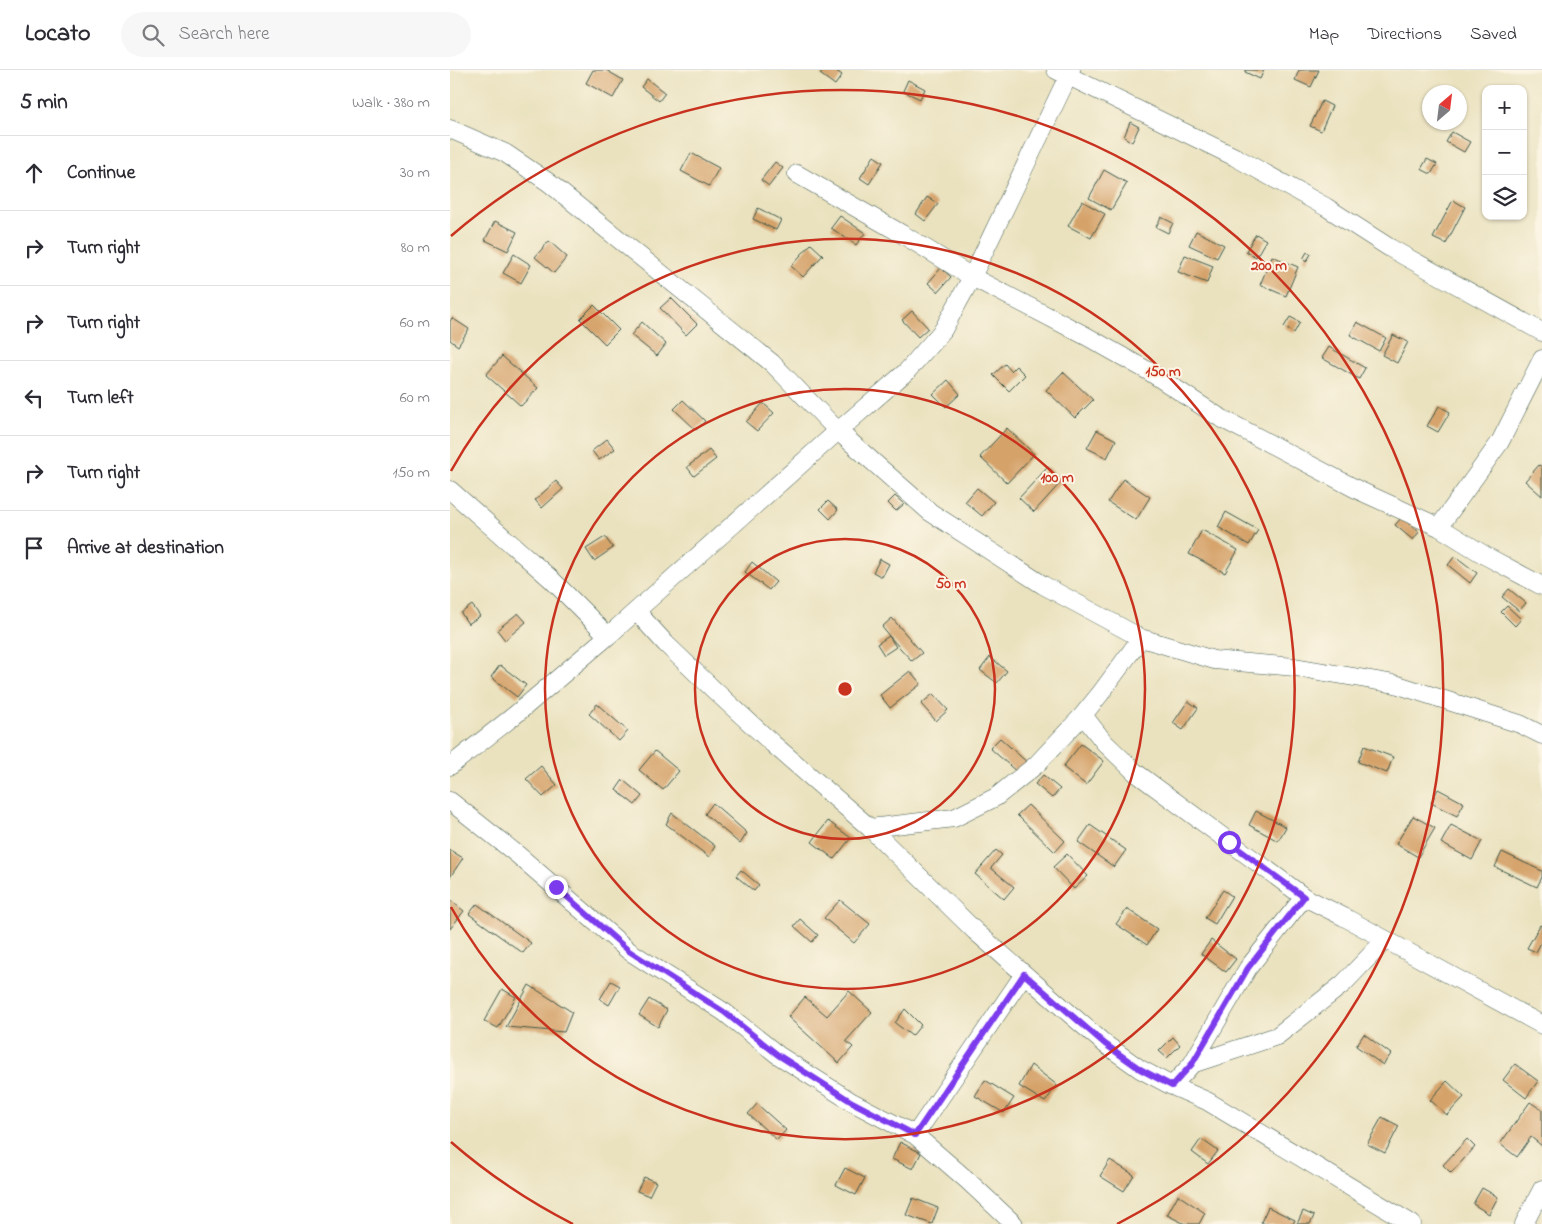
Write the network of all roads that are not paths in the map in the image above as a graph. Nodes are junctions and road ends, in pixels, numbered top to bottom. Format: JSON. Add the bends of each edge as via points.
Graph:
{"nodes":[{"id":1,"x":1065,"y":72,"type":"edge"},
{"id":2,"x":450,"y":129,"type":"edge"},
{"id":3,"x":797,"y":174,"type":"dead end"},
{"id":4,"x":972,"y":277,"type":"junction"},
{"id":5,"x":1542,"y":332,"type":"edge"},
{"id":6,"x":1542,"y":359,"type":"edge"},
{"id":7,"x":838,"y":431,"type":"junction"},
{"id":8,"x":450,"y":490,"type":"edge"},
{"id":9,"x":1438,"y":527,"type":"junction"},
{"id":10,"x":1542,"y":586,"type":"edge"},
{"id":11,"x":636,"y":611,"type":"junction"},
{"id":12,"x":608,"y":636,"type":"junction"},
{"id":13,"x":1141,"y":638,"type":"junction"},
{"id":14,"x":1083,"y":715,"type":"junction"},
{"id":15,"x":1542,"y":735,"type":"edge"},
{"id":16,"x":450,"y":766,"type":"edge"},
{"id":17,"x":450,"y":802,"type":"edge"},
{"id":18,"x":870,"y":828,"type":"junction"},
{"id":19,"x":1304,"y":897,"type":"junction"},
{"id":20,"x":1385,"y":940,"type":"junction"},
{"id":21,"x":1024,"y":974,"type":"junction"},
{"id":22,"x":1542,"y":1025,"type":"edge"},
{"id":23,"x":1192,"y":1064,"type":"junction"},
{"id":24,"x":1172,"y":1086,"type":"junction"},
{"id":25,"x":915,"y":1135,"type":"junction"},
{"id":26,"x":1542,"y":1189,"type":"edge"},
{"id":27,"x":1014,"y":1224,"type":"edge"},
{"id":28,"x":1412,"y":1224,"type":"edge"},
{"id":29,"x":1524,"y":1224,"type":"edge"}],
"edges":[{"from":1,"to":4,"type":"street"},
{"from":1,"to":5,"type":"street","via":[[1235,157]]},
{"from":2,"to":7,"type":"street","via":[[505,153],[548,182],[772,363]]},
{"from":3,"to":4,"type":"street"},
{"from":4,"to":7,"type":"street","via":[[943,330],[907,372]]},
{"from":4,"to":9,"type":"street","via":[[1118,354],[1219,417],[1314,469]]},
{"from":6,"to":9,"type":"street","via":[[1500,442]]},
{"from":7,"to":11,"type":"street"},
{"from":7,"to":13,"type":"street","via":[[930,512],[1043,585]]},
{"from":8,"to":12,"type":"street","via":[[551,579]]},
{"from":9,"to":10,"type":"street"},
{"from":11,"to":12,"type":"street"},
{"from":11,"to":18,"type":"street","via":[[713,689]]},
{"from":12,"to":16,"type":"street"},
{"from":13,"to":14,"type":"street"},
{"from":13,"to":15,"type":"street","via":[[1214,660],[1295,667],[1395,684],[1520,724]]},
{"from":14,"to":18,"type":"street","via":[[1036,765],[996,797],[954,818]]},
{"from":14,"to":19,"type":"street","via":[[1104,742],[1135,772]]},
{"from":17,"to":25,"type":"street","via":[[532,867],[629,951],[724,1012],[778,1055],[852,1102]]},
{"from":18,"to":21,"type":"street","via":[[975,931]]},
{"from":19,"to":20,"type":"street"},
{"from":19,"to":23,"type":"street","via":[[1248,968]]},
{"from":20,"to":22,"type":"street"},
{"from":20,"to":23,"type":"street","via":[[1343,984],[1277,1036]]},
{"from":21,"to":24,"type":"street","via":[[1105,1044],[1140,1069]]},
{"from":21,"to":25,"type":"street"},
{"from":23,"to":24,"type":"street"},
{"from":24,"to":28,"type":"street","via":[[1207,1101]]},
{"from":25,"to":27,"type":"street"},
{"from":26,"to":29,"type":"street"}]}
